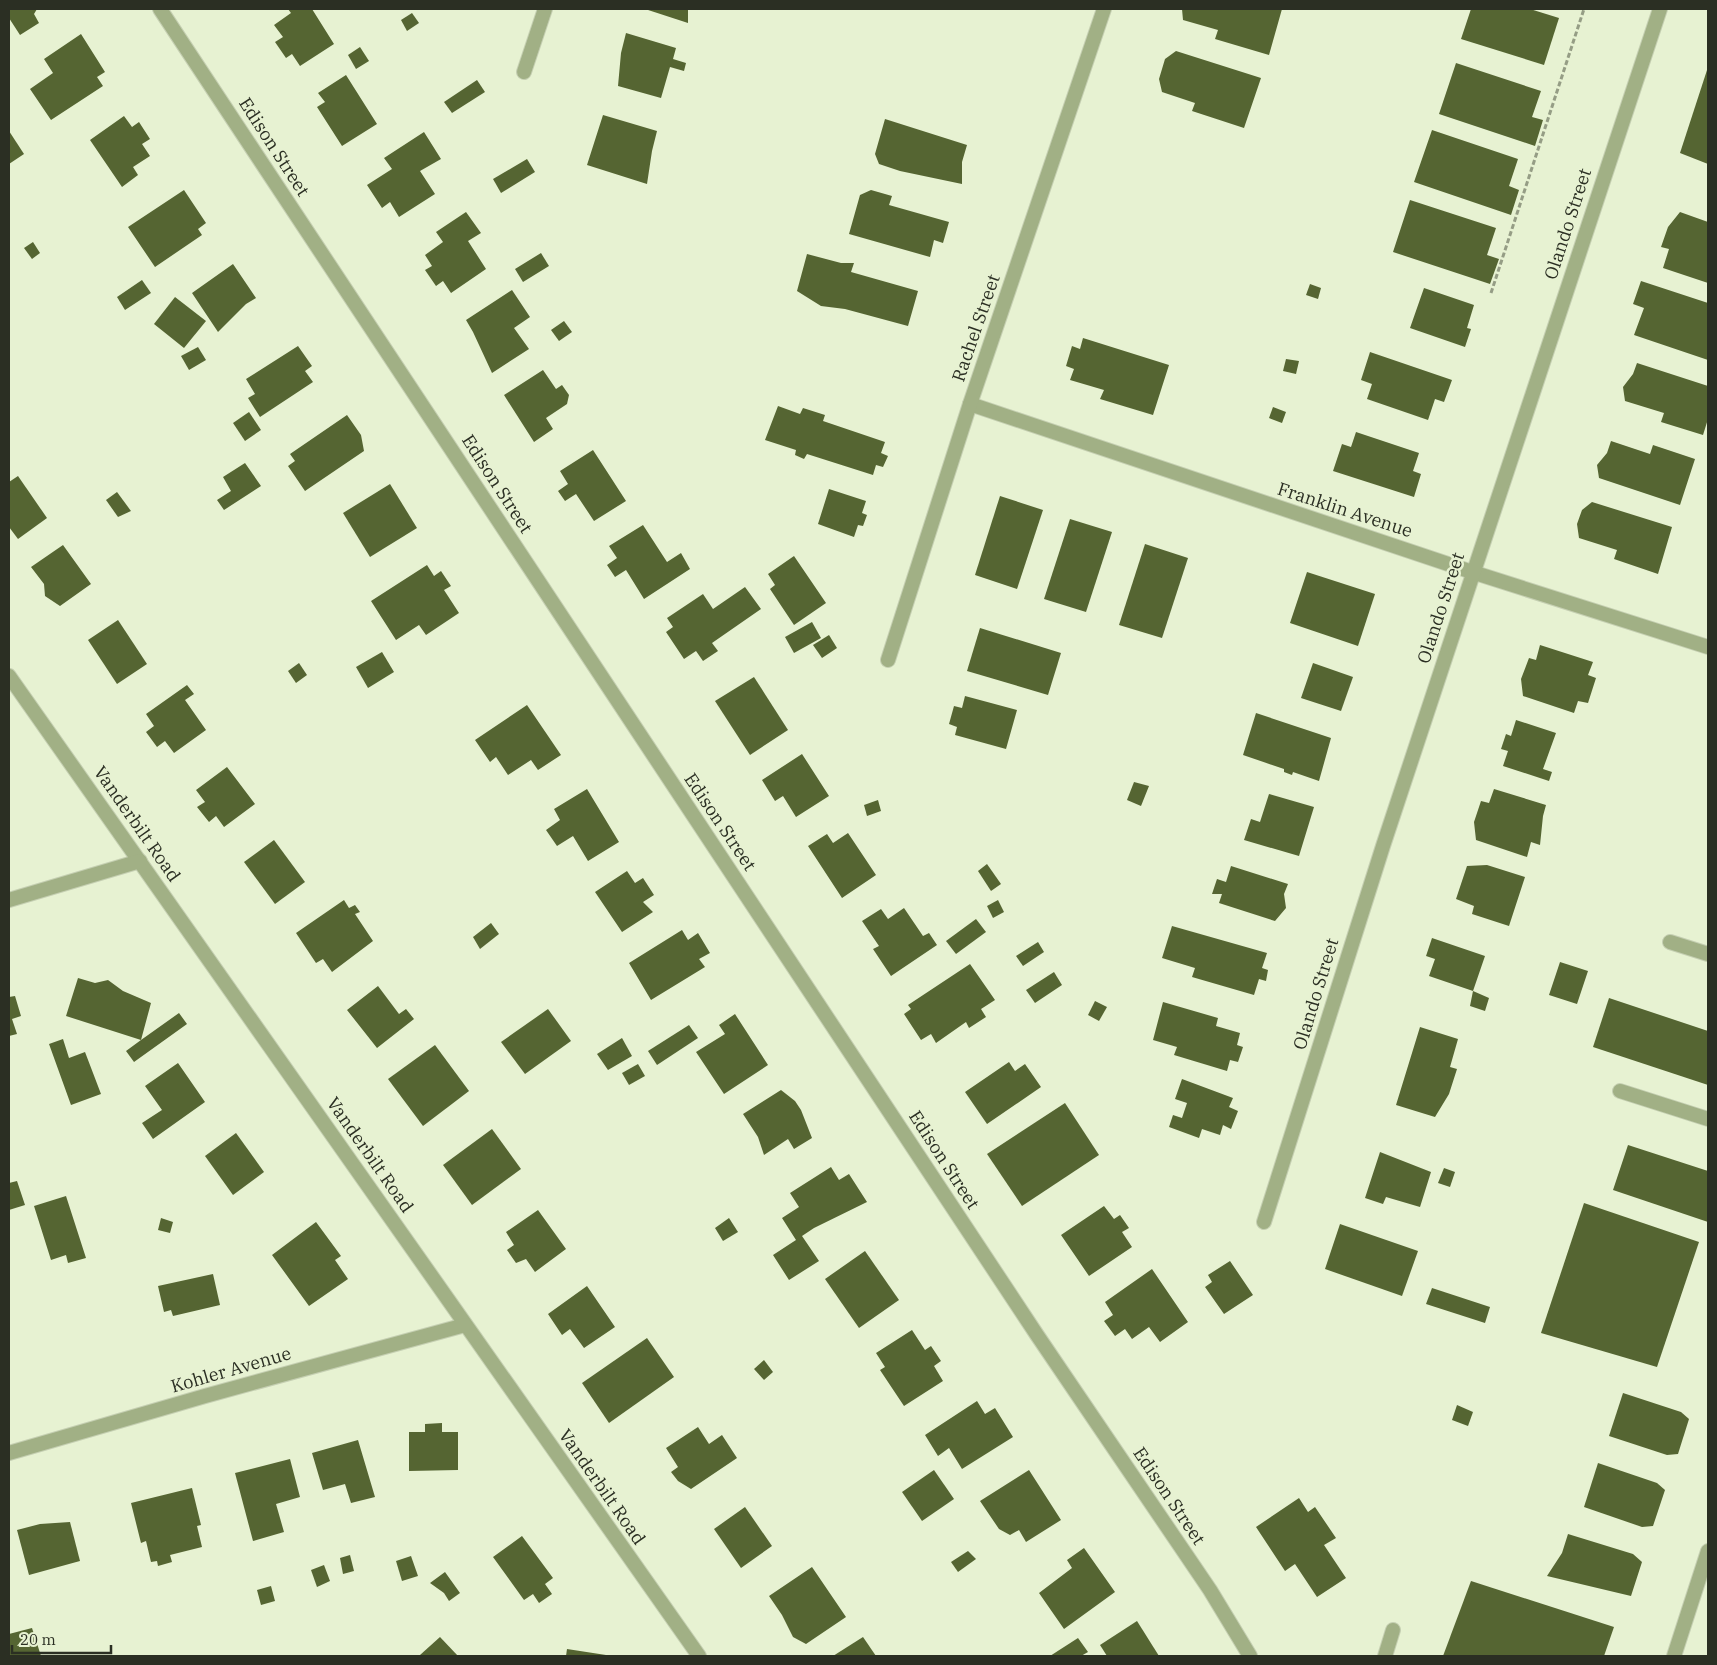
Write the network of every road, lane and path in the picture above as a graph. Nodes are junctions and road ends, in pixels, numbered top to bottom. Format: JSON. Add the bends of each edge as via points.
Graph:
{"nodes":[{"id":1,"x":160,"y":9,"type":"edge"},
{"id":2,"x":545,"y":9,"type":"edge"},
{"id":3,"x":1104,"y":9,"type":"edge"},
{"id":4,"x":1584,"y":9,"type":"edge"},
{"id":5,"x":1660,"y":9,"type":"edge"},
{"id":6,"x":524,"y":72,"type":"dead end"},
{"id":7,"x":1491,"y":293,"type":"dead end"},
{"id":8,"x":970,"y":404,"type":"junction"},
{"id":9,"x":1472,"y":572,"type":"junction"},
{"id":10,"x":1708,"y":647,"type":"edge"},
{"id":11,"x":888,"y":660,"type":"dead end"},
{"id":12,"x":9,"y":676,"type":"edge"},
{"id":13,"x":140,"y":861,"type":"junction"},
{"id":14,"x":9,"y":900,"type":"edge"},
{"id":15,"x":1670,"y":942,"type":"dead end"},
{"id":16,"x":1708,"y":954,"type":"edge"},
{"id":17,"x":1620,"y":1090,"type":"dead end"},
{"id":18,"x":1708,"y":1119,"type":"edge"},
{"id":19,"x":1264,"y":1222,"type":"dead end"},
{"id":20,"x":465,"y":1325,"type":"junction"},
{"id":21,"x":9,"y":1453,"type":"edge"},
{"id":22,"x":1708,"y":1550,"type":"edge"},
{"id":23,"x":1705,"y":1569,"type":"edge"},
{"id":24,"x":1392,"y":1630,"type":"dead end"},
{"id":25,"x":699,"y":1656,"type":"edge"},
{"id":26,"x":1250,"y":1656,"type":"edge"},
{"id":27,"x":1385,"y":1656,"type":"edge"},
{"id":28,"x":1674,"y":1656,"type":"edge"}],
"edges":[{"from":1,"to":26,"type":"street","name":"Edison Street","via":[[1031,1325],[1210,1590]]},
{"from":2,"to":6,"type":"street"},
{"from":3,"to":8,"type":"street","name":"Rachel Street"},
{"from":4,"to":7,"type":"path"},
{"from":5,"to":9,"type":"street","name":"Olando Street"},
{"from":8,"to":9,"type":"street","name":"Franklin Avenue"},
{"from":8,"to":11,"type":"street","name":"Rachel Street"},
{"from":9,"to":10,"type":"street","name":"Franklin Avenue"},
{"from":9,"to":19,"type":"street","name":"Olando Street"},
{"from":12,"to":13,"type":"street","name":"Vanderbilt Road"},
{"from":13,"to":14,"type":"street"},
{"from":13,"to":20,"type":"street","name":"Vanderbilt Road"},
{"from":15,"to":16,"type":"street"},
{"from":17,"to":18,"type":"street"},
{"from":20,"to":21,"type":"street","name":"Kohler Avenue"},
{"from":20,"to":25,"type":"street","name":"Vanderbilt Road"},
{"from":22,"to":23,"type":"street"},
{"from":23,"to":28,"type":"street"},
{"from":24,"to":27,"type":"street"}]}
